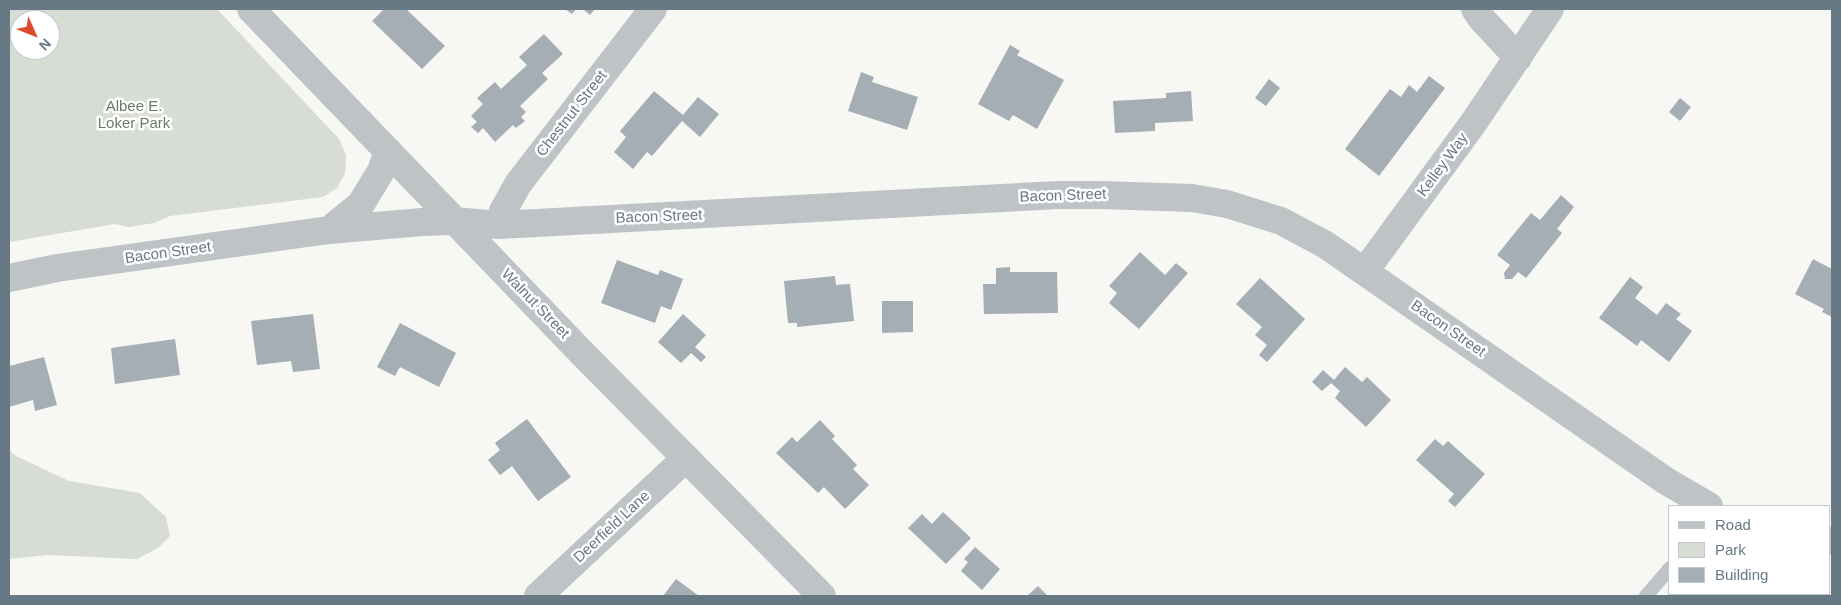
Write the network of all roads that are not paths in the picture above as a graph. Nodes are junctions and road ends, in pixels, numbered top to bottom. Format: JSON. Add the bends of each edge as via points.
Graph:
{"nodes":[{"id":1,"x":251,"y":9,"type":"edge"},
{"id":2,"x":653,"y":9,"type":"edge"},
{"id":3,"x":1475,"y":9,"type":"edge"},
{"id":4,"x":1550,"y":9,"type":"edge"},
{"id":5,"x":1518,"y":58,"type":"junction"},
{"id":6,"x":388,"y":151,"type":"junction"},
{"id":7,"x":454,"y":221,"type":"junction"},
{"id":8,"x":499,"y":225,"type":"junction"},
{"id":9,"x":329,"y":230,"type":"junction"},
{"id":10,"x":1365,"y":271,"type":"junction"},
{"id":11,"x":9,"y":278,"type":"edge"},
{"id":12,"x":686,"y":458,"type":"junction"},
{"id":13,"x":1707,"y":505,"type":"edge"},
{"id":14,"x":1668,"y":570,"type":"edge"},
{"id":15,"x":538,"y":596,"type":"edge"},
{"id":16,"x":822,"y":596,"type":"edge"},
{"id":17,"x":1646,"y":596,"type":"edge"}],
"edges":[{"from":1,"to":6,"type":"street","name":"Walnut Street"},
{"from":2,"to":8,"type":"street","name":"Chestnut Street","via":[[518,184]]},
{"from":3,"to":5,"type":"street"},
{"from":4,"to":5,"type":"street","name":"Kelley Way"},
{"from":5,"to":10,"type":"street","name":"Kelley Way"},
{"from":6,"to":7,"type":"street","name":"Walnut Street"},
{"from":6,"to":9,"type":"street","via":[[381,171],[361,204]]},
{"from":7,"to":8,"type":"street","name":"Bacon Street"},
{"from":7,"to":9,"type":"street","name":"Bacon Street"},
{"from":7,"to":12,"type":"street","name":"Walnut Street"},
{"from":8,"to":10,"type":"street","name":"Bacon Street","via":[[1058,195],[1184,198],[1227,204],[1281,221]]},
{"from":9,"to":11,"type":"street","name":"Bacon Street","via":[[57,268]]},
{"from":10,"to":13,"type":"street","name":"Bacon Street","via":[[1666,481]]},
{"from":12,"to":15,"type":"street","name":"Deerfield Lane"},
{"from":12,"to":16,"type":"street","name":"Walnut Street"},
{"from":14,"to":17,"type":"lane"}]}
